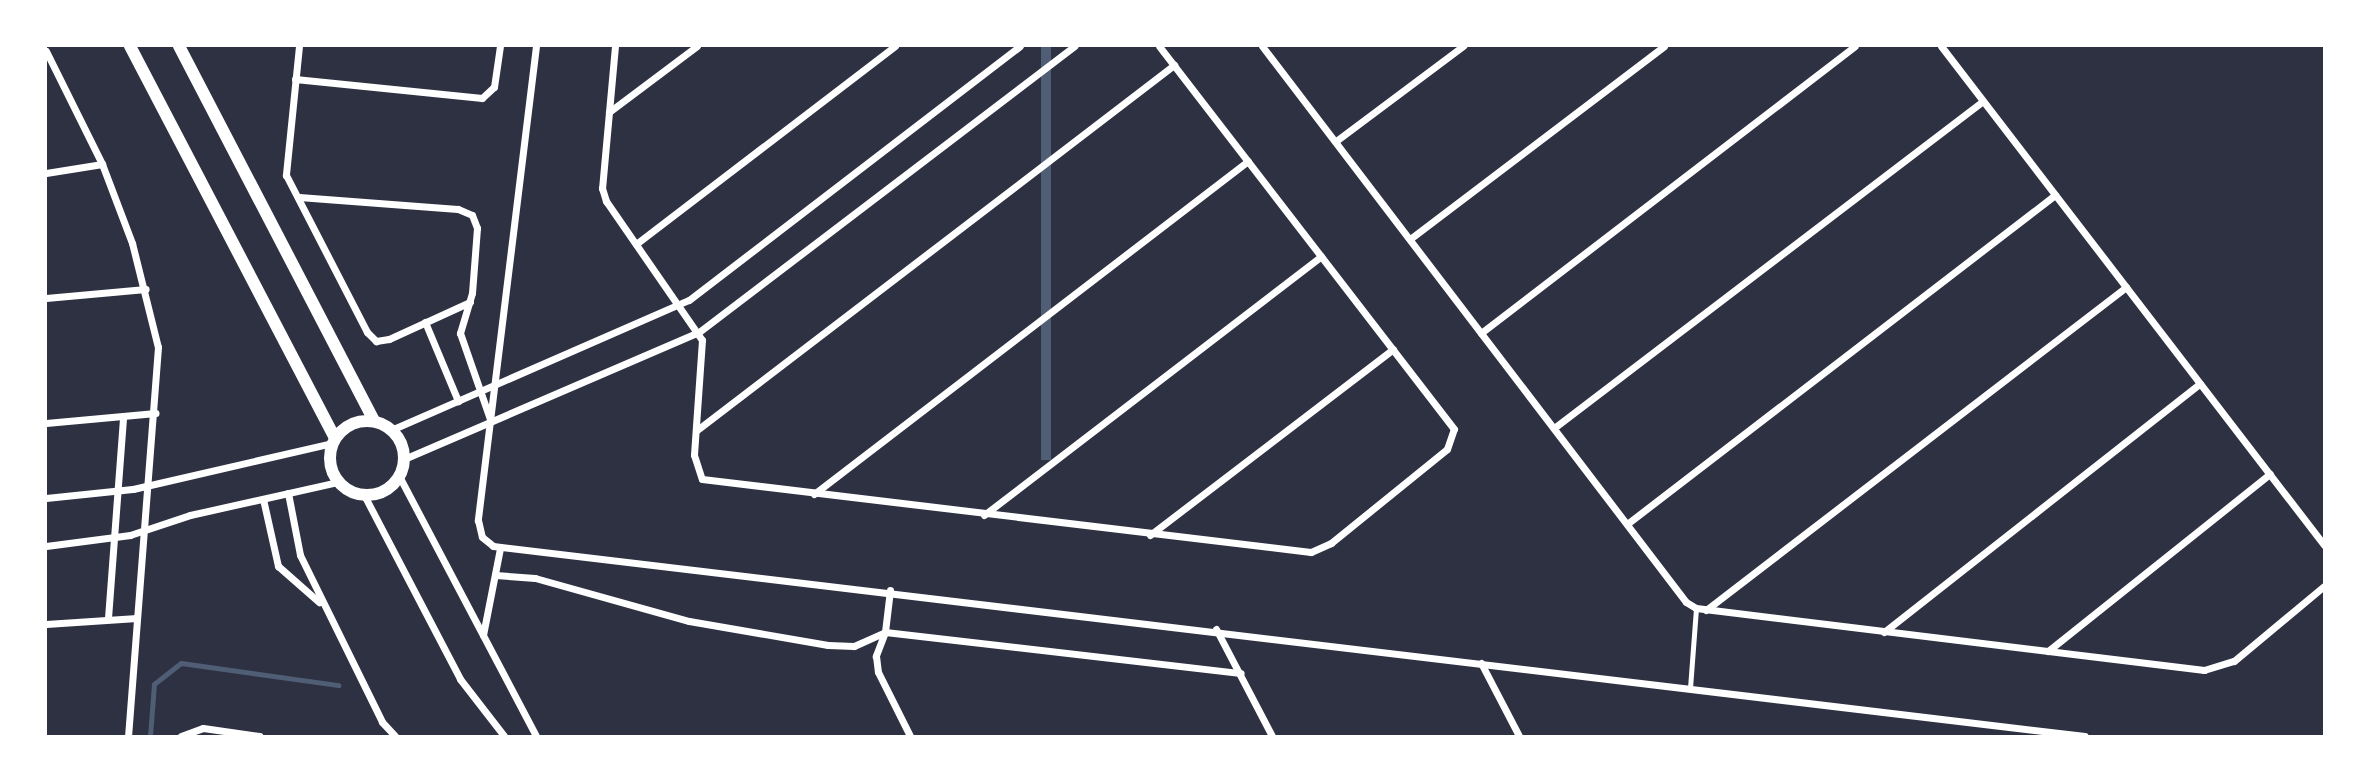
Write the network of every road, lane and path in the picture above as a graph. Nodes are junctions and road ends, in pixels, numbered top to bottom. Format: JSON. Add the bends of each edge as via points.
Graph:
{"nodes":[{"id":1,"x":130,"y":46,"type":"edge"},
{"id":2,"x":179,"y":46,"type":"edge"},
{"id":3,"x":299,"y":46,"type":"edge"},
{"id":4,"x":500,"y":46,"type":"edge"},
{"id":5,"x":536,"y":46,"type":"edge"},
{"id":6,"x":615,"y":46,"type":"edge"},
{"id":7,"x":697,"y":46,"type":"edge"},
{"id":8,"x":895,"y":46,"type":"edge"},
{"id":9,"x":1020,"y":46,"type":"edge"},
{"id":10,"x":1074,"y":46,"type":"edge"},
{"id":11,"x":1159,"y":46,"type":"edge"},
{"id":12,"x":1463,"y":46,"type":"edge"},
{"id":13,"x":1664,"y":46,"type":"edge"},
{"id":14,"x":1855,"y":46,"type":"edge"},
{"id":15,"x":1941,"y":46,"type":"edge"},
{"id":16,"x":1266,"y":47,"type":"edge"},
{"id":17,"x":46,"y":51,"type":"edge"},
{"id":18,"x":1174,"y":65,"type":"junction"},
{"id":19,"x":295,"y":79,"type":"junction"},
{"id":20,"x":1983,"y":101,"type":"junction"},
{"id":21,"x":609,"y":112,"type":"junction"},
{"id":22,"x":1336,"y":141,"type":"junction"},
{"id":23,"x":1248,"y":161,"type":"junction"},
{"id":24,"x":102,"y":164,"type":"junction"},
{"id":25,"x":46,"y":173,"type":"edge"},
{"id":26,"x":2055,"y":195,"type":"junction"},
{"id":27,"x":299,"y":197,"type":"junction"},
{"id":28,"x":1409,"y":239,"type":"junction"},
{"id":29,"x":636,"y":244,"type":"junction"},
{"id":30,"x":1321,"y":256,"type":"junction"},
{"id":31,"x":2126,"y":287,"type":"junction"},
{"id":32,"x":146,"y":289,"type":"junction"},
{"id":33,"x":46,"y":298,"type":"edge"},
{"id":34,"x":470,"y":302,"type":"junction"},
{"id":35,"x":680,"y":305,"type":"junction"},
{"id":36,"x":425,"y":322,"type":"junction"},
{"id":37,"x":699,"y":332,"type":"junction"},
{"id":38,"x":1481,"y":333,"type":"junction"},
{"id":39,"x":1393,"y":349,"type":"junction"},
{"id":40,"x":2200,"y":383,"type":"junction"},
{"id":41,"x":496,"y":384,"type":"junction"},
{"id":42,"x":480,"y":392,"type":"junction"},
{"id":43,"x":458,"y":401,"type":"junction"},
{"id":44,"x":156,"y":413,"type":"junction"},
{"id":45,"x":123,"y":416,"type":"junction"},
{"id":46,"x":374,"y":421,"type":"junction"},
{"id":47,"x":491,"y":421,"type":"junction"},
{"id":48,"x":46,"y":423,"type":"edge"},
{"id":49,"x":1554,"y":428,"type":"junction"},
{"id":50,"x":391,"y":430,"type":"junction"},
{"id":51,"x":696,"y":430,"type":"junction"},
{"id":52,"x":333,"y":440,"type":"junction"},
{"id":53,"x":404,"y":459,"type":"junction"},
{"id":54,"x":2270,"y":474,"type":"junction"},
{"id":55,"x":399,"y":476,"type":"junction"},
{"id":56,"x":338,"y":482,"type":"junction"},
{"id":57,"x":149,"y":485,"type":"junction"},
{"id":58,"x":117,"y":491,"type":"junction"},
{"id":59,"x":288,"y":494,"type":"junction"},
{"id":60,"x":814,"y":494,"type":"junction"},
{"id":61,"x":364,"y":495,"type":"junction"},
{"id":62,"x":46,"y":498,"type":"edge"},
{"id":63,"x":262,"y":499,"type":"junction"},
{"id":64,"x":984,"y":515,"type":"junction"},
{"id":65,"x":1627,"y":524,"type":"junction"},
{"id":66,"x":145,"y":531,"type":"junction"},
{"id":67,"x":1150,"y":535,"type":"junction"},
{"id":68,"x":113,"y":538,"type":"junction"},
{"id":69,"x":2325,"y":545,"type":"edge"},
{"id":70,"x":46,"y":546,"type":"edge"},
{"id":71,"x":500,"y":548,"type":"junction"},
{"id":72,"x":495,"y":575,"type":"junction"},
{"id":73,"x":2325,"y":586,"type":"edge"},
{"id":74,"x":890,"y":590,"type":"junction"},
{"id":75,"x":323,"y":604,"type":"junction"},
{"id":76,"x":1696,"y":608,"type":"junction"},
{"id":77,"x":1706,"y":610,"type":"junction"},
{"id":78,"x":108,"y":618,"type":"junction"},
{"id":79,"x":137,"y":618,"type":"junction"},
{"id":80,"x":46,"y":624,"type":"edge"},
{"id":81,"x":1216,"y":629,"type":"junction"},
{"id":82,"x":885,"y":632,"type":"junction"},
{"id":83,"x":1884,"y":632,"type":"junction"},
{"id":84,"x":483,"y":635,"type":"junction"},
{"id":85,"x":2048,"y":651,"type":"junction"},
{"id":86,"x":1480,"y":663,"type":"junction"},
{"id":87,"x":1241,"y":673,"type":"junction"},
{"id":88,"x":1690,"y":688,"type":"junction"},
{"id":89,"x":182,"y":736,"type":"edge"},
{"id":90,"x":128,"y":737,"type":"edge"},
{"id":91,"x":259,"y":737,"type":"edge"},
{"id":92,"x":395,"y":737,"type":"edge"},
{"id":93,"x":504,"y":737,"type":"edge"},
{"id":94,"x":536,"y":737,"type":"edge"},
{"id":95,"x":910,"y":737,"type":"edge"},
{"id":96,"x":1272,"y":737,"type":"edge"},
{"id":97,"x":1519,"y":737,"type":"edge"},
{"id":98,"x":2085,"y":737,"type":"edge"}],
"edges":[{"from":1,"to":52,"type":"street"},
{"from":2,"to":46,"type":"street"},
{"from":3,"to":19,"type":"street"},
{"from":4,"to":19,"type":"street","via":[[494,87],[482,98]]},
{"from":5,"to":41,"type":"street"},
{"from":6,"to":21,"type":"street"},
{"from":7,"to":21,"type":"street"},
{"from":8,"to":29,"type":"street"},
{"from":9,"to":35,"type":"street"},
{"from":10,"to":37,"type":"street"},
{"from":11,"to":18,"type":"street"},
{"from":12,"to":22,"type":"street"},
{"from":13,"to":28,"type":"street"},
{"from":14,"to":38,"type":"street"},
{"from":15,"to":20,"type":"street"},
{"from":16,"to":22,"type":"street"},
{"from":17,"to":24,"type":"street"},
{"from":18,"to":23,"type":"street"},
{"from":18,"to":51,"type":"street"},
{"from":19,"to":27,"type":"street","via":[[285,171]]},
{"from":20,"to":26,"type":"street"},
{"from":20,"to":49,"type":"street"},
{"from":21,"to":29,"type":"street","via":[[602,187]]},
{"from":22,"to":28,"type":"street"},
{"from":23,"to":30,"type":"street"},
{"from":23,"to":60,"type":"street"},
{"from":24,"to":25,"type":"street"},
{"from":24,"to":32,"type":"street"},
{"from":26,"to":31,"type":"street"},
{"from":26,"to":65,"type":"street"},
{"from":27,"to":34,"type":"street","via":[[458,209],[476,220]]},
{"from":27,"to":36,"type":"street","via":[[376,341]]},
{"from":28,"to":38,"type":"street"},
{"from":29,"to":35,"type":"street"},
{"from":30,"to":39,"type":"street"},
{"from":30,"to":64,"type":"street"},
{"from":31,"to":40,"type":"street"},
{"from":31,"to":77,"type":"street"},
{"from":32,"to":33,"type":"street"},
{"from":32,"to":44,"type":"street","via":[[158,347]]},
{"from":34,"to":36,"type":"street"},
{"from":34,"to":42,"type":"street","via":[[460,333]]},
{"from":35,"to":37,"type":"street"},
{"from":35,"to":41,"type":"street"},
{"from":36,"to":43,"type":"street"},
{"from":37,"to":47,"type":"street"},
{"from":37,"to":51,"type":"street","via":[[704,347]]},
{"from":38,"to":49,"type":"street"},
{"from":39,"to":67,"type":"street"},
{"from":39,"to":67,"type":"street","via":[[1454,429],[1454,439],[1331,543],[1303,553]]},
{"from":40,"to":54,"type":"street"},
{"from":40,"to":83,"type":"street"},
{"from":41,"to":42,"type":"street"},
{"from":41,"to":47,"type":"street"},
{"from":42,"to":43,"type":"street"},
{"from":42,"to":47,"type":"street"},
{"from":43,"to":50,"type":"street"},
{"from":44,"to":45,"type":"street"},
{"from":44,"to":57,"type":"street"},
{"from":45,"to":48,"type":"street"},
{"from":45,"to":58,"type":"street"},
{"from":46,"to":50,"type":"street"},
{"from":46,"to":52,"type":"street","via":[[352,423]]},
{"from":47,"to":53,"type":"street"},
{"from":47,"to":71,"type":"street","via":[[478,526],[486,542]]},
{"from":49,"to":65,"type":"street"},
{"from":50,"to":53,"type":"street"},
{"from":51,"to":60,"type":"street","via":[[695,465],[702,479]]},
{"from":52,"to":56,"type":"street","via":[[330,464]]},
{"from":52,"to":57,"type":"street"},
{"from":53,"to":55,"type":"street"},
{"from":54,"to":69,"type":"street"},
{"from":54,"to":85,"type":"street"},
{"from":55,"to":61,"type":"street","via":[[384,490]]},
{"from":55,"to":84,"type":"street"},
{"from":56,"to":59,"type":"street"},
{"from":56,"to":61,"type":"street"},
{"from":57,"to":58,"type":"street"},
{"from":57,"to":66,"type":"street"},
{"from":58,"to":62,"type":"street"},
{"from":58,"to":68,"type":"street"},
{"from":59,"to":63,"type":"street"},
{"from":59,"to":75,"type":"street","via":[[297,546]]},
{"from":60,"to":64,"type":"street"},
{"from":61,"to":93,"type":"street","via":[[460,679]]},
{"from":63,"to":66,"type":"street"},
{"from":63,"to":75,"type":"street","via":[[278,566]]},
{"from":64,"to":67,"type":"street"},
{"from":65,"to":76,"type":"street","via":[[1686,602]]},
{"from":66,"to":68,"type":"street"},
{"from":66,"to":79,"type":"street"},
{"from":68,"to":70,"type":"street"},
{"from":68,"to":78,"type":"street"},
{"from":71,"to":72,"type":"street"},
{"from":71,"to":74,"type":"street"},
{"from":72,"to":82,"type":"street","via":[[535,578],[689,621],[828,645],[854,646]]},
{"from":72,"to":84,"type":"street"},
{"from":73,"to":85,"type":"street","via":[[2234,661],[2217,669]]},
{"from":74,"to":81,"type":"street"},
{"from":74,"to":82,"type":"street"},
{"from":75,"to":92,"type":"street","via":[[382,722]]},
{"from":76,"to":77,"type":"street"},
{"from":76,"to":88,"type":"lane"},
{"from":77,"to":83,"type":"street"},
{"from":78,"to":79,"type":"street"},
{"from":78,"to":80,"type":"street"},
{"from":79,"to":90,"type":"street"},
{"from":81,"to":86,"type":"street"},
{"from":81,"to":87,"type":"street"},
{"from":82,"to":87,"type":"street"},
{"from":82,"to":95,"type":"street","via":[[876,656],[877,672]]},
{"from":83,"to":85,"type":"street"},
{"from":84,"to":94,"type":"street"},
{"from":86,"to":88,"type":"street"},
{"from":86,"to":97,"type":"street"},
{"from":87,"to":96,"type":"street"},
{"from":88,"to":98,"type":"street"},
{"from":89,"to":91,"type":"street","via":[[203,729]]}]}
